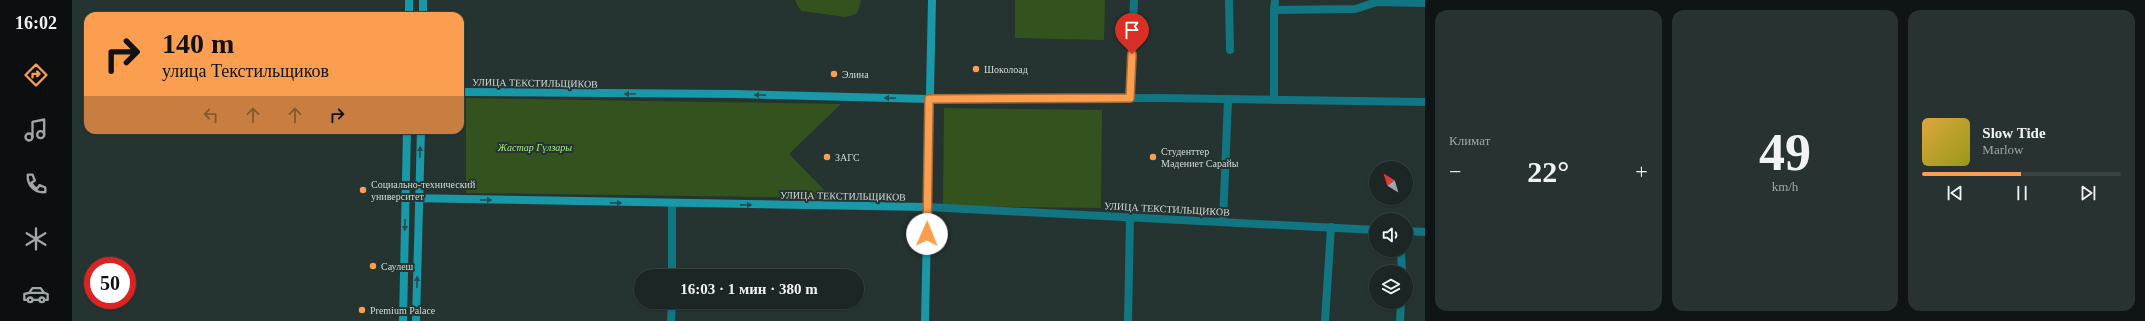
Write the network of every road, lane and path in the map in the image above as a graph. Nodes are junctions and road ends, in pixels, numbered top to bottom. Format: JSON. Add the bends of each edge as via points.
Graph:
{"nodes":[{"id":1,"x":409,"y":0,"type":"edge"},
{"id":2,"x":423,"y":0,"type":"edge"},
{"id":3,"x":932,"y":0,"type":"edge"},
{"id":4,"x":1134,"y":0,"type":"edge"},
{"id":5,"x":1229,"y":0,"type":"edge"},
{"id":6,"x":1274,"y":0,"type":"edge"},
{"id":7,"x":1425,"y":3,"type":"edge"},
{"id":8,"x":1274,"y":10,"type":"junction"},
{"id":9,"x":409,"y":12,"type":"edge"},
{"id":10,"x":423,"y":12,"type":"edge"},
{"id":11,"x":1230,"y":50,"type":"dead end"},
{"id":12,"x":464,"y":92,"type":"edge"},
{"id":13,"x":1130,"y":98,"type":"junction"},
{"id":14,"x":929,"y":99,"type":"junction"},
{"id":15,"x":1228,"y":99,"type":"junction"},
{"id":16,"x":1274,"y":100,"type":"junction"},
{"id":17,"x":1425,"y":102,"type":"edge"},
{"id":18,"x":407,"y":134,"type":"edge"},
{"id":19,"x":421,"y":134,"type":"edge"},
{"id":20,"x":405,"y":198,"type":"junction"},
{"id":21,"x":419,"y":198,"type":"junction"},
{"id":22,"x":672,"y":204,"type":"junction"},
{"id":23,"x":927,"y":207,"type":"junction"},
{"id":24,"x":1130,"y":217,"type":"junction"},
{"id":25,"x":1224,"y":222,"type":"junction"},
{"id":26,"x":1331,"y":227,"type":"junction"},
{"id":27,"x":1369,"y":230,"type":"edge"},
{"id":28,"x":1413,"y":231,"type":"edge"},
{"id":29,"x":1425,"y":232,"type":"edge"},
{"id":30,"x":672,"y":269,"type":"edge"},
{"id":31,"x":672,"y":309,"type":"edge"},
{"id":32,"x":1401,"y":309,"type":"edge"},
{"id":33,"x":403,"y":321,"type":"edge"},
{"id":34,"x":416,"y":321,"type":"edge"},
{"id":35,"x":671,"y":321,"type":"edge"},
{"id":36,"x":925,"y":321,"type":"edge"},
{"id":37,"x":1128,"y":321,"type":"edge"},
{"id":38,"x":1325,"y":321,"type":"edge"},
{"id":39,"x":1400,"y":321,"type":"edge"}],
"edges":[{"from":1,"to":9,"type":"street"},
{"from":2,"to":10,"type":"street"},
{"from":3,"to":14,"type":"street"},
{"from":4,"to":13,"type":"street"},
{"from":5,"to":11,"type":"street"},
{"from":6,"to":8,"type":"street"},
{"from":7,"to":8,"type":"street","via":[[1377,2],[1355,9]]},
{"from":8,"to":16,"type":"street"},
{"from":14,"to":12,"type":"street","name":"УЛИЦА ТЕКСТИЛЬЩИКОВ","one_way":true,"via":[[743,94]]},
{"from":13,"to":14,"type":"street","name":"УЛИЦА ТЕКСТИЛЬЩИКОВ"},
{"from":13,"to":15,"type":"street","name":"УЛИЦА ТЕКСТИЛЬЩИКОВ"},
{"from":14,"to":23,"type":"street"},
{"from":15,"to":16,"type":"street","name":"УЛИЦА ТЕКСТИЛЬЩИКОВ"},
{"from":15,"to":25,"type":"street"},
{"from":16,"to":17,"type":"street","name":"УЛИЦА ТЕКСТИЛЬЩИКОВ"},
{"from":18,"to":20,"type":"street"},
{"from":21,"to":19,"type":"street","one_way":true},
{"from":20,"to":21,"type":"street","name":"УЛИЦА ТЕКСТИЛЬЩИКОВ"},
{"from":20,"to":33,"type":"street","one_way":true},
{"from":21,"to":22,"type":"street","name":"УЛИЦА ТЕКСТИЛЬЩИКОВ","one_way":true},
{"from":34,"to":21,"type":"street","one_way":true},
{"from":22,"to":23,"type":"street","name":"УЛИЦА ТЕКСТИЛЬЩИКОВ","one_way":true},
{"from":22,"to":30,"type":"street"},
{"from":23,"to":24,"type":"street","name":"УЛИЦА ТЕКСТИЛЬЩИКОВ"},
{"from":23,"to":36,"type":"street"},
{"from":24,"to":25,"type":"street","name":"УЛИЦА ТЕКСТИЛЬЩИКОВ"},
{"from":24,"to":37,"type":"street"},
{"from":25,"to":26,"type":"street","name":"УЛИЦА ТЕКСТИЛЬЩИКОВ"},
{"from":26,"to":27,"type":"street","name":"УЛИЦА ТЕКСТИЛЬЩИКОВ"},
{"from":26,"to":38,"type":"street"},
{"from":28,"to":29,"type":"street"},
{"from":31,"to":35,"type":"street"},
{"from":32,"to":39,"type":"street"}]}
